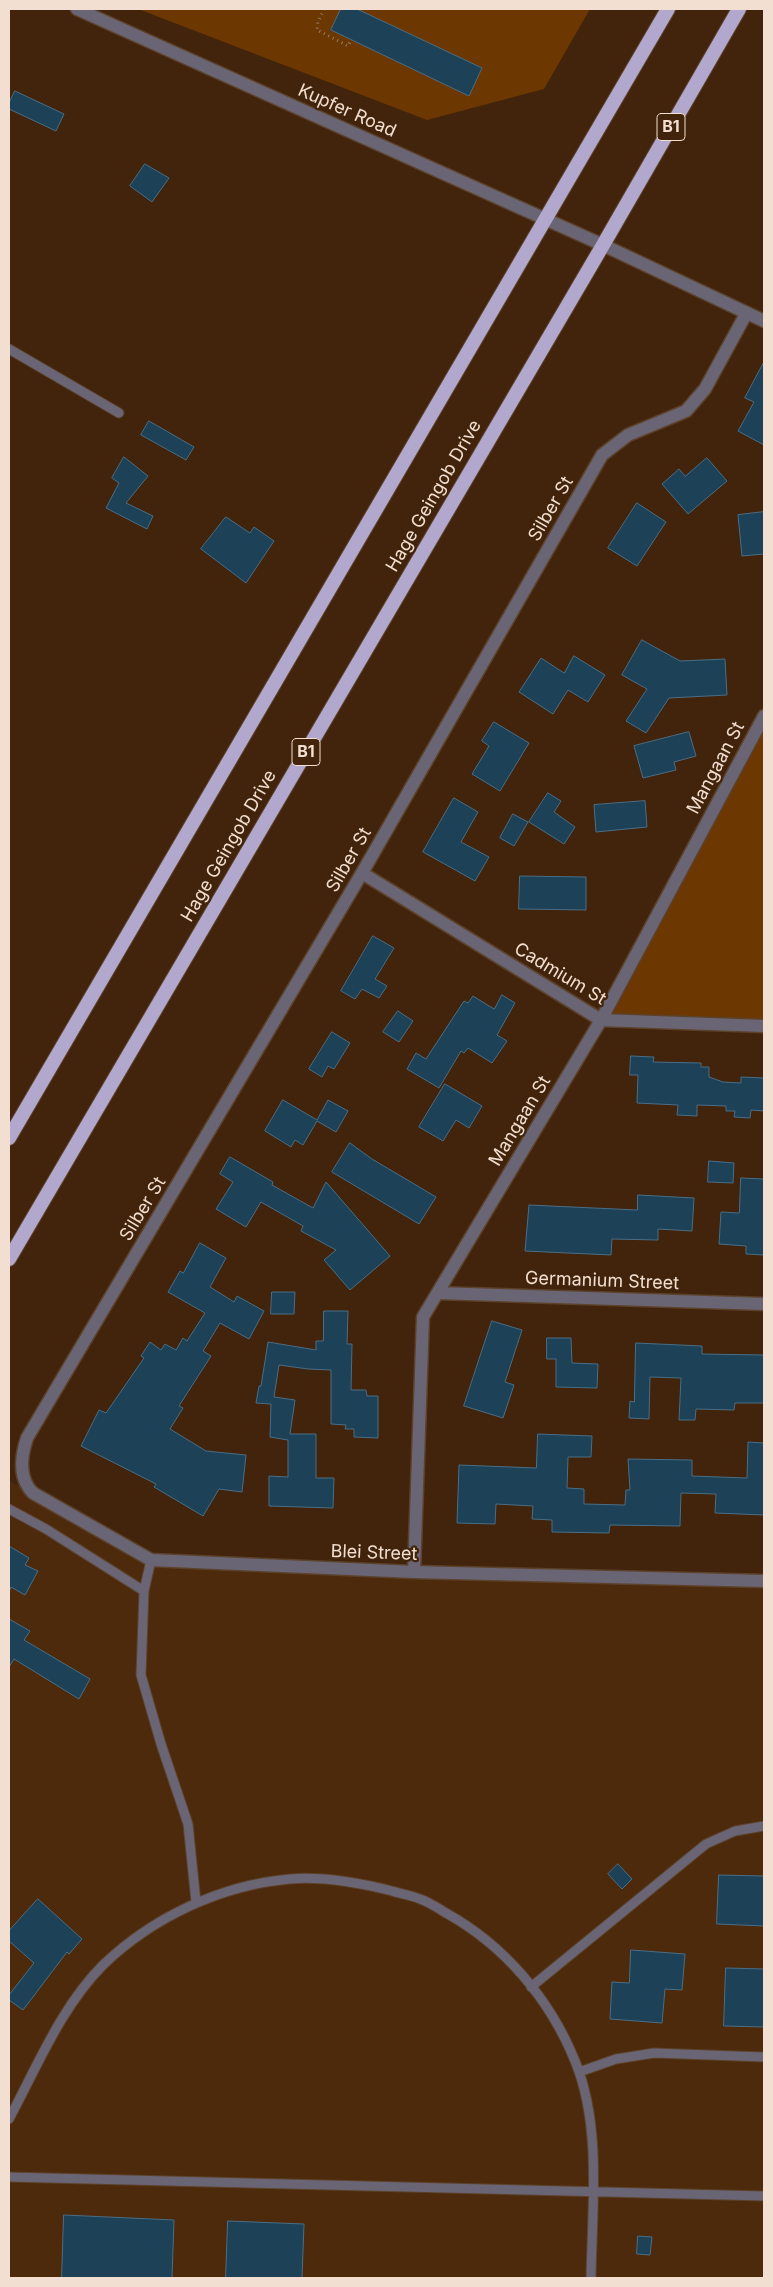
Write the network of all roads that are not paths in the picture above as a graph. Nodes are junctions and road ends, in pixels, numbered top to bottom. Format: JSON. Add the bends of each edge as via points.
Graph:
{"nodes":[{"id":1,"x":77,"y":9,"type":"edge"},
{"id":2,"x":668,"y":9,"type":"edge"},
{"id":3,"x":739,"y":9,"type":"edge"},
{"id":4,"x":546,"y":219,"type":"junction"},
{"id":5,"x":603,"y":244,"type":"junction"},
{"id":6,"x":746,"y":314,"type":"junction"},
{"id":7,"x":764,"y":321,"type":"edge"},
{"id":8,"x":9,"y":349,"type":"edge"},
{"id":9,"x":119,"y":413,"type":"dead end"},
{"id":10,"x":764,"y":716,"type":"edge"},
{"id":11,"x":362,"y":873,"type":"junction"},
{"id":12,"x":601,"y":1020,"type":"junction"},
{"id":13,"x":764,"y":1026,"type":"edge"},
{"id":14,"x":9,"y":1138,"type":"edge"},
{"id":15,"x":9,"y":1259,"type":"edge"},
{"id":16,"x":438,"y":1293,"type":"junction"},
{"id":17,"x":764,"y":1304,"type":"edge"},
{"id":18,"x":22,"y":1463,"type":"joint"},
{"id":19,"x":9,"y":1509,"type":"edge"},
{"id":20,"x":151,"y":1560,"type":"junction"},
{"id":21,"x":414,"y":1572,"type":"junction"},
{"id":22,"x":764,"y":1581,"type":"edge"},
{"id":23,"x":144,"y":1591,"type":"junction"},
{"id":24,"x":764,"y":1826,"type":"edge"},
{"id":25,"x":196,"y":1902,"type":"junction"},
{"id":26,"x":531,"y":1987,"type":"junction"},
{"id":27,"x":764,"y":2057,"type":"edge"},
{"id":28,"x":579,"y":2072,"type":"junction"},
{"id":29,"x":9,"y":2118,"type":"edge"},
{"id":30,"x":9,"y":2177,"type":"edge"},
{"id":31,"x":592,"y":2192,"type":"junction"},
{"id":32,"x":764,"y":2196,"type":"edge"},
{"id":33,"x":591,"y":2278,"type":"edge"}],
"edges":[{"from":1,"to":4,"type":"street","name":"Kupfer Road"},
{"from":2,"to":4,"type":"highway"},
{"from":3,"to":5,"type":"highway","number":"B1"},
{"from":4,"to":5,"type":"street","name":"Kupfer Road"},
{"from":4,"to":14,"type":"highway"},
{"from":5,"to":6,"type":"street","name":"Kupfer Road"},
{"from":5,"to":15,"type":"highway","name":"Hage Geingob Drive","number":"B1"},
{"from":6,"to":7,"type":"street","name":"Kupfer Road"},
{"from":6,"to":11,"type":"street","name":"Silber St","via":[[706,390],[686,410],[628,435],[602,455]]},
{"from":8,"to":9,"type":"lane"},
{"from":10,"to":12,"type":"street","name":"Mangaan St"},
{"from":11,"to":12,"type":"street","name":"Cadmium St"},
{"from":11,"to":18,"type":"street","name":"Silber St","via":[[27,1438]]},
{"from":12,"to":13,"type":"street","name":"Cadmium St"},
{"from":12,"to":16,"type":"street","name":"Mangaan St"},
{"from":16,"to":17,"type":"street","name":"Germanium Street"},
{"from":16,"to":21,"type":"street","name":"Mangaan St","via":[[425,1311],[422,1323]]},
{"from":18,"to":20,"type":"street","name":"Blei Street","via":[[24,1477],[33,1493]]},
{"from":19,"to":23,"type":"lane"},
{"from":20,"to":21,"type":"street","name":"Blei Street"},
{"from":20,"to":23,"type":"lane"},
{"from":21,"to":22,"type":"street","name":"Blei Street"},
{"from":23,"to":25,"type":"lane","via":[[142,1675],[188,1824]]},
{"from":24,"to":26,"type":"lane","via":[[735,1831],[706,1844]]},
{"from":25,"to":26,"type":"lane","via":[[246,1887],[290,1879],[371,1886],[421,1899],[466,1924],[506,1956]]},
{"from":25,"to":29,"type":"lane","via":[[150,1927],[103,1966],[70,2007]]},
{"from":26,"to":28,"type":"lane","via":[[554,2017]]},
{"from":27,"to":28,"type":"lane","via":[[654,2053],[616,2059]]},
{"from":28,"to":31,"type":"lane","via":[[590,2116]]},
{"from":30,"to":31,"type":"lane"},
{"from":31,"to":32,"type":"lane"},
{"from":31,"to":33,"type":"lane"}]}
